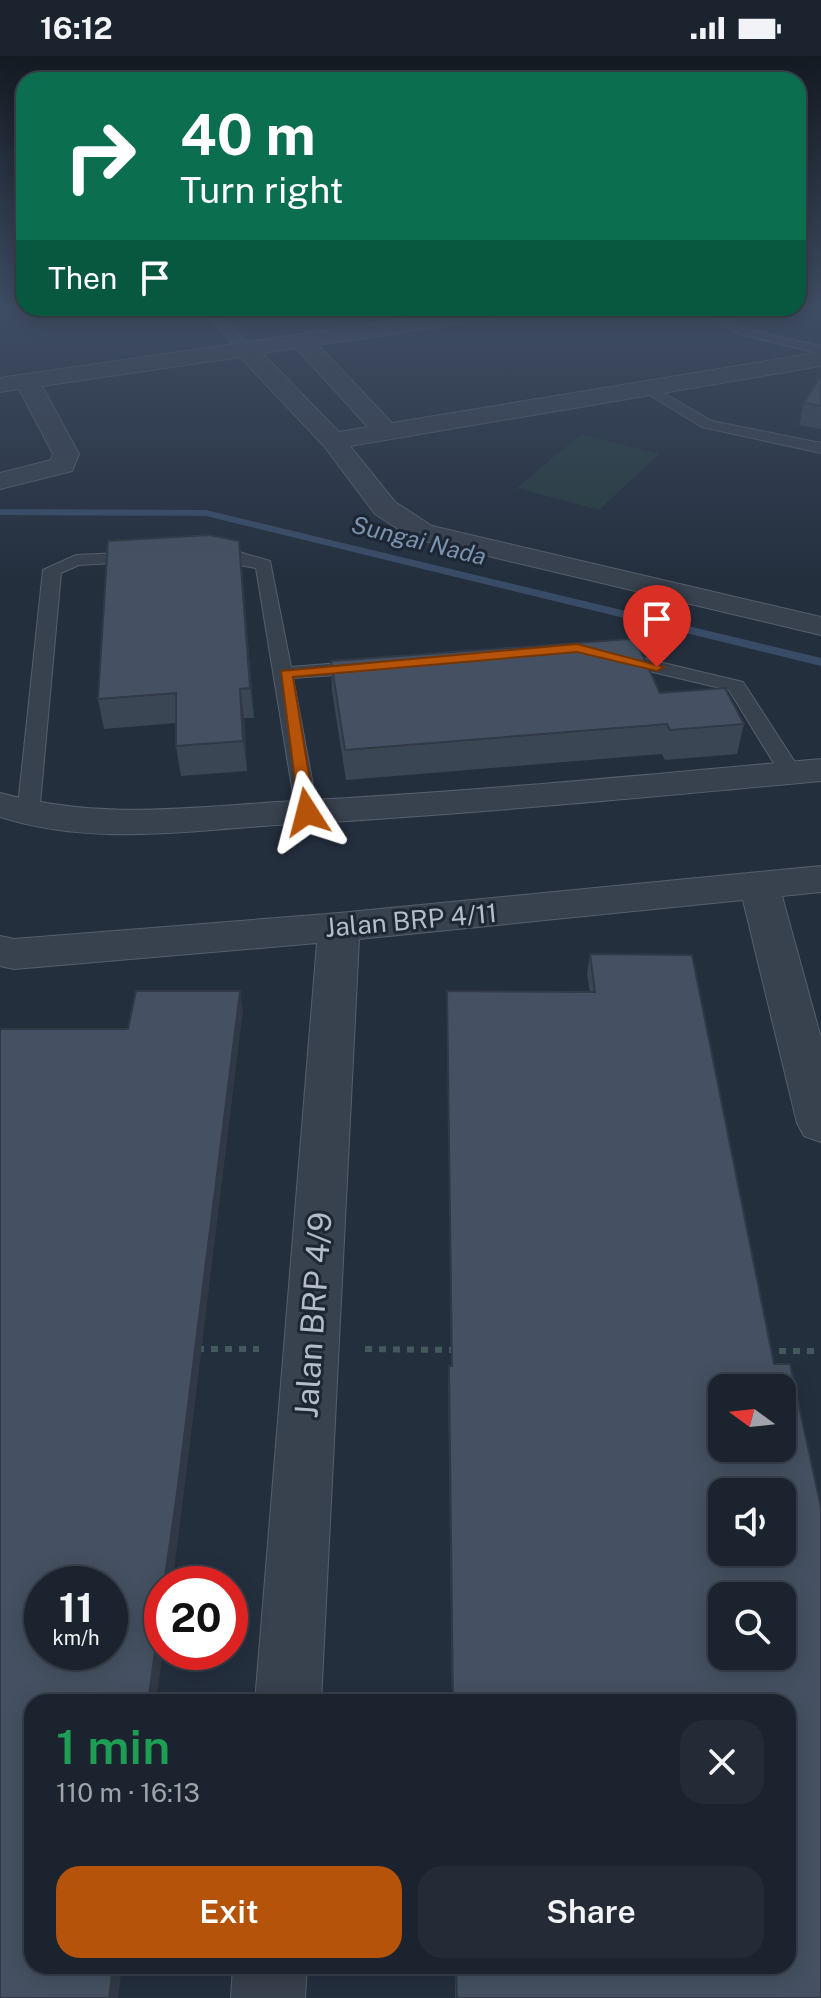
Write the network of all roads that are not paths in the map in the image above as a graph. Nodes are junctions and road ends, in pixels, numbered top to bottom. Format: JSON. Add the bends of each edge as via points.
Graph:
{"nodes":[{"id":1,"x":36,"y":398,"type":"edge"},
{"id":2,"x":292,"y":398,"type":"edge"},
{"id":3,"x":354,"y":398,"type":"edge"},
{"id":4,"x":591,"y":398,"type":"edge"},
{"id":5,"x":664,"y":398,"type":"edge"},
{"id":6,"x":386,"y":432,"type":"junction"},
{"id":7,"x":333,"y":441,"type":"junction"},
{"id":8,"x":821,"y":448,"type":"edge"},
{"id":9,"x":0,"y":481,"type":"edge"},
{"id":10,"x":821,"y":626,"type":"edge"},
{"id":11,"x":592,"y":652,"type":"edge"},
{"id":12,"x":378,"y":666,"type":"edge"},
{"id":13,"x":285,"y":673,"type":"junction"},
{"id":14,"x":806,"y":771,"type":"edge"},
{"id":15,"x":14,"y":810,"type":"edge"},
{"id":16,"x":307,"y":812,"type":"junction"},
{"id":17,"x":821,"y":879,"type":"edge"},
{"id":18,"x":759,"y":886,"type":"junction"},
{"id":19,"x":339,"y":927,"type":"junction"},
{"id":20,"x":0,"y":951,"type":"edge"},
{"id":21,"x":821,"y":1123,"type":"edge"},
{"id":22,"x":289,"y":1694,"type":"edge"},
{"id":23,"x":270,"y":1974,"type":"edge"},
{"id":24,"x":268,"y":1998,"type":"edge"}],
"edges":[{"from":1,"to":9,"type":"street","via":[[66,454],[63,465]]},
{"from":2,"to":7,"type":"street"},
{"from":3,"to":6,"type":"street"},
{"from":4,"to":6,"type":"street"},
{"from":5,"to":8,"type":"lane","via":[[707,424]]},
{"from":6,"to":7,"type":"street"},
{"from":7,"to":10,"type":"street","via":[[385,508],[422,532]]},
{"from":11,"to":14,"type":"lane","via":[[736,686]]},
{"from":12,"to":13,"type":"lane"},
{"from":13,"to":15,"type":"lane","via":[[264,565],[239,557],[173,555],[76,560],[52,570]]},
{"from":13,"to":16,"type":"lane"},
{"from":14,"to":16,"type":"street"},
{"from":15,"to":16,"type":"street","via":[[79,824]]},
{"from":17,"to":18,"type":"street","name":"Jalan BRP 4/11"},
{"from":18,"to":19,"type":"street","name":"Jalan BRP 4/11"},
{"from":18,"to":21,"type":"street"},
{"from":19,"to":20,"type":"street","name":"Jalan BRP 4/11"},
{"from":19,"to":22,"type":"street","name":"Jalan BRP 4/9"},
{"from":23,"to":24,"type":"street"}]}
